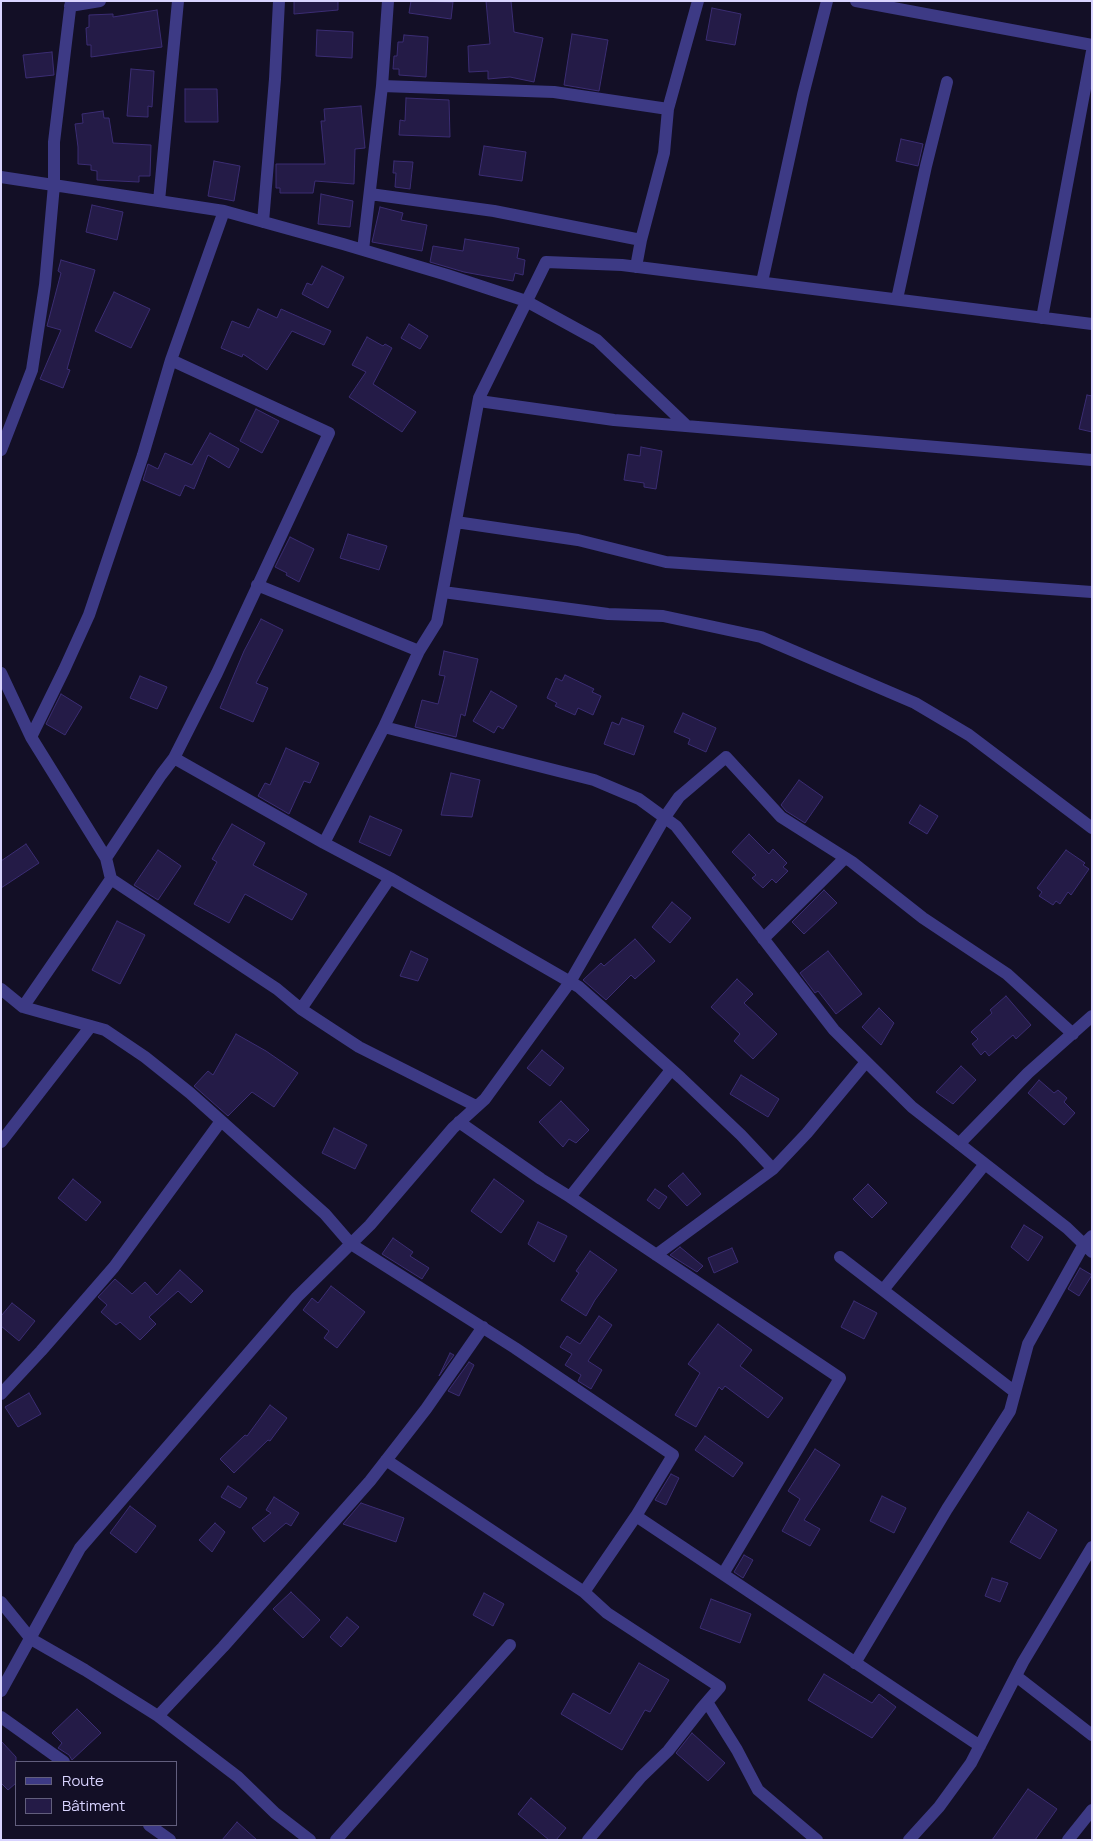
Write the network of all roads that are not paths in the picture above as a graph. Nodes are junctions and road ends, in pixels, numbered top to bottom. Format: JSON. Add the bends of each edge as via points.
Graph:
{"nodes":[{"id":1,"x":100,"y":1,"type":"edge"},
{"id":2,"x":178,"y":1,"type":"edge"},
{"id":3,"x":279,"y":1,"type":"edge"},
{"id":4,"x":388,"y":1,"type":"edge"},
{"id":5,"x":698,"y":1,"type":"edge"},
{"id":6,"x":827,"y":1,"type":"edge"},
{"id":7,"x":856,"y":1,"type":"edge"},
{"id":8,"x":71,"y":4,"type":"edge"},
{"id":9,"x":1092,"y":45,"type":"edge"},
{"id":10,"x":1092,"y":51,"type":"edge"},
{"id":11,"x":947,"y":82,"type":"dead end"},
{"id":12,"x":382,"y":86,"type":"junction"},
{"id":13,"x":668,"y":109,"type":"junction"},
{"id":14,"x":1,"y":177,"type":"edge"},
{"id":15,"x":54,"y":185,"type":"junction"},
{"id":16,"x":370,"y":194,"type":"junction"},
{"id":17,"x":159,"y":201,"type":"junction"},
{"id":18,"x":224,"y":211,"type":"junction"},
{"id":19,"x":263,"y":222,"type":"junction"},
{"id":20,"x":641,"y":240,"type":"junction"},
{"id":21,"x":363,"y":250,"type":"junction"},
{"id":22,"x":636,"y":267,"type":"junction"},
{"id":23,"x":762,"y":282,"type":"junction"},
{"id":24,"x":897,"y":299,"type":"junction"},
{"id":25,"x":526,"y":301,"type":"junction"},
{"id":26,"x":1042,"y":318,"type":"junction"},
{"id":27,"x":1092,"y":324,"type":"edge"},
{"id":28,"x":171,"y":360,"type":"junction"},
{"id":29,"x":478,"y":401,"type":"junction"},
{"id":30,"x":687,"y":426,"type":"junction"},
{"id":31,"x":1,"y":450,"type":"edge"},
{"id":32,"x":1092,"y":460,"type":"edge"},
{"id":33,"x":456,"y":522,"type":"junction"},
{"id":34,"x":257,"y":585,"type":"junction"},
{"id":35,"x":443,"y":592,"type":"junction"},
{"id":36,"x":1092,"y":592,"type":"edge"},
{"id":37,"x":419,"y":651,"type":"junction"},
{"id":38,"x":1,"y":673,"type":"edge"},
{"id":39,"x":384,"y":727,"type":"junction"},
{"id":40,"x":31,"y":737,"type":"junction"},
{"id":41,"x":174,"y":758,"type":"junction"},
{"id":42,"x":664,"y":817,"type":"junction"},
{"id":43,"x":1092,"y":828,"type":"edge"},
{"id":44,"x":324,"y":843,"type":"junction"},
{"id":45,"x":106,"y":858,"type":"junction"},
{"id":46,"x":845,"y":858,"type":"junction"},
{"id":47,"x":390,"y":878,"type":"junction"},
{"id":48,"x":111,"y":880,"type":"junction"},
{"id":49,"x":763,"y":939,"type":"junction"},
{"id":50,"x":570,"y":982,"type":"junction"},
{"id":51,"x":1,"y":989,"type":"edge"},
{"id":52,"x":23,"y":1006,"type":"junction"},
{"id":53,"x":301,"y":1009,"type":"junction"},
{"id":54,"x":1092,"y":1016,"type":"edge"},
{"id":55,"x":92,"y":1026,"type":"junction"},
{"id":56,"x":1073,"y":1034,"type":"junction"},
{"id":57,"x":866,"y":1062,"type":"junction"},
{"id":58,"x":671,"y":1070,"type":"junction"},
{"id":59,"x":476,"y":1106,"type":"junction"},
{"id":60,"x":221,"y":1121,"type":"junction"},
{"id":61,"x":459,"y":1122,"type":"junction"},
{"id":62,"x":1,"y":1142,"type":"edge"},
{"id":63,"x":958,"y":1144,"type":"junction"},
{"id":64,"x":985,"y":1164,"type":"junction"},
{"id":65,"x":773,"y":1169,"type":"junction"},
{"id":66,"x":570,"y":1197,"type":"junction"},
{"id":67,"x":351,"y":1244,"type":"junction"},
{"id":68,"x":1089,"y":1244,"type":"edge"},
{"id":69,"x":656,"y":1255,"type":"junction"},
{"id":70,"x":840,"y":1257,"type":"dead end"},
{"id":71,"x":883,"y":1290,"type":"junction"},
{"id":72,"x":483,"y":1327,"type":"junction"},
{"id":73,"x":1015,"y":1392,"type":"junction"},
{"id":74,"x":1,"y":1394,"type":"edge"},
{"id":75,"x":386,"y":1460,"type":"junction"},
{"id":76,"x":636,"y":1516,"type":"junction"},
{"id":77,"x":1092,"y":1547,"type":"edge"},
{"id":78,"x":723,"y":1574,"type":"junction"},
{"id":79,"x":584,"y":1592,"type":"junction"},
{"id":80,"x":1,"y":1602,"type":"edge"},
{"id":81,"x":31,"y":1639,"type":"junction"},
{"id":82,"x":510,"y":1645,"type":"dead end"},
{"id":83,"x":855,"y":1663,"type":"junction"},
{"id":84,"x":1016,"y":1676,"type":"junction"},
{"id":85,"x":1,"y":1692,"type":"edge"},
{"id":86,"x":707,"y":1702,"type":"junction"},
{"id":87,"x":158,"y":1716,"type":"junction"},
{"id":88,"x":1,"y":1717,"type":"edge"},
{"id":89,"x":1092,"y":1735,"type":"edge"},
{"id":90,"x":980,"y":1746,"type":"junction"},
{"id":91,"x":63,"y":1761,"type":"edge"},
{"id":92,"x":1092,"y":1810,"type":"edge"},
{"id":93,"x":150,"y":1826,"type":"edge"},
{"id":94,"x":1071,"y":1839,"type":"edge"},
{"id":95,"x":170,"y":1840,"type":"edge"},
{"id":96,"x":310,"y":1840,"type":"edge"},
{"id":97,"x":336,"y":1840,"type":"edge"},
{"id":98,"x":588,"y":1840,"type":"edge"},
{"id":99,"x":817,"y":1840,"type":"edge"},
{"id":100,"x":909,"y":1840,"type":"edge"}],
"edges":[{"from":1,"to":8,"type":"street"},
{"from":2,"to":17,"type":"street"},
{"from":3,"to":19,"type":"street"},
{"from":4,"to":12,"type":"street"},
{"from":5,"to":13,"type":"street"},
{"from":6,"to":23,"type":"street"},
{"from":7,"to":9,"type":"street"},
{"from":8,"to":15,"type":"street","via":[[54,142]]},
{"from":10,"to":26,"type":"street"},
{"from":11,"to":24,"type":"street"},
{"from":12,"to":13,"type":"street","via":[[554,92]]},
{"from":12,"to":16,"type":"street"},
{"from":13,"to":20,"type":"street","via":[[664,153]]},
{"from":14,"to":15,"type":"street"},
{"from":15,"to":17,"type":"street"},
{"from":15,"to":31,"type":"street","via":[[46,285],[32,370]]},
{"from":16,"to":20,"type":"street","via":[[494,210]]},
{"from":16,"to":21,"type":"street"},
{"from":17,"to":18,"type":"street"},
{"from":18,"to":19,"type":"street"},
{"from":18,"to":28,"type":"street"},
{"from":19,"to":21,"type":"street"},
{"from":20,"to":22,"type":"street"},
{"from":21,"to":25,"type":"street"},
{"from":22,"to":23,"type":"street"},
{"from":22,"to":25,"type":"street","via":[[546,262]]},
{"from":23,"to":24,"type":"street"},
{"from":24,"to":26,"type":"street"},
{"from":25,"to":29,"type":"street"},
{"from":25,"to":30,"type":"street","via":[[597,340]]},
{"from":26,"to":27,"type":"street"},
{"from":28,"to":34,"type":"street","via":[[329,433]]},
{"from":28,"to":40,"type":"street","via":[[89,615]]},
{"from":29,"to":30,"type":"street","via":[[614,420]]},
{"from":29,"to":33,"type":"street"},
{"from":30,"to":32,"type":"street"},
{"from":33,"to":35,"type":"street"},
{"from":33,"to":36,"type":"street","via":[[578,540],[666,562]]},
{"from":34,"to":37,"type":"street"},
{"from":34,"to":41,"type":"street"},
{"from":35,"to":37,"type":"street","via":[[437,622]]},
{"from":35,"to":43,"type":"street","via":[[608,614],[663,616],[761,638],[915,703],[968,735]]},
{"from":37,"to":39,"type":"street"},
{"from":38,"to":40,"type":"street"},
{"from":39,"to":42,"type":"street","via":[[594,780],[639,799]]},
{"from":39,"to":44,"type":"street"},
{"from":40,"to":45,"type":"street"},
{"from":41,"to":44,"type":"street"},
{"from":41,"to":45,"type":"street"},
{"from":42,"to":46,"type":"street","via":[[679,797],[726,758],[780,817]]},
{"from":42,"to":49,"type":"street","via":[[676,826]]},
{"from":42,"to":50,"type":"street"},
{"from":44,"to":47,"type":"street"},
{"from":45,"to":48,"type":"street"},
{"from":46,"to":49,"type":"street"},
{"from":46,"to":56,"type":"street","via":[[923,918],[1007,974]]},
{"from":47,"to":50,"type":"street"},
{"from":47,"to":53,"type":"street"},
{"from":48,"to":52,"type":"street"},
{"from":48,"to":53,"type":"street","via":[[277,989]]},
{"from":49,"to":57,"type":"street","via":[[834,1030]]},
{"from":50,"to":58,"type":"street"},
{"from":50,"to":59,"type":"street","via":[[485,1099]]},
{"from":51,"to":52,"type":"street"},
{"from":52,"to":55,"type":"street"},
{"from":53,"to":59,"type":"street","via":[[359,1048]]},
{"from":54,"to":56,"type":"street"},
{"from":55,"to":60,"type":"street","via":[[106,1030],[145,1057]]},
{"from":55,"to":62,"type":"street"},
{"from":56,"to":63,"type":"street","via":[[1028,1073]]},
{"from":57,"to":63,"type":"street","via":[[912,1107]]},
{"from":57,"to":65,"type":"street","via":[[808,1133]]},
{"from":58,"to":65,"type":"street"},
{"from":58,"to":66,"type":"street"},
{"from":59,"to":61,"type":"street"},
{"from":60,"to":67,"type":"street","via":[[325,1214]]},
{"from":60,"to":74,"type":"street","via":[[114,1267]]},
{"from":61,"to":66,"type":"street"},
{"from":61,"to":67,"type":"street"},
{"from":63,"to":64,"type":"street"},
{"from":64,"to":68,"type":"street"},
{"from":64,"to":71,"type":"street"},
{"from":65,"to":69,"type":"street"},
{"from":66,"to":69,"type":"street"},
{"from":67,"to":72,"type":"street"},
{"from":67,"to":81,"type":"street","via":[[297,1297],[80,1548]]},
{"from":68,"to":73,"type":"street","via":[[1028,1344]]},
{"from":69,"to":78,"type":"street","via":[[840,1378]]},
{"from":70,"to":71,"type":"street"},
{"from":71,"to":73,"type":"street"},
{"from":72,"to":75,"type":"street"},
{"from":72,"to":76,"type":"street","via":[[673,1455]]},
{"from":73,"to":83,"type":"street","via":[[1010,1411],[947,1508]]},
{"from":75,"to":79,"type":"street"},
{"from":75,"to":87,"type":"street","via":[[223,1647]]},
{"from":76,"to":78,"type":"street"},
{"from":76,"to":79,"type":"street"},
{"from":77,"to":84,"type":"street"},
{"from":78,"to":83,"type":"street"},
{"from":79,"to":86,"type":"street","via":[[607,1613],[720,1687]]},
{"from":80,"to":81,"type":"street"},
{"from":81,"to":85,"type":"street"},
{"from":81,"to":87,"type":"street"},
{"from":82,"to":97,"type":"street"},
{"from":83,"to":90,"type":"street"},
{"from":84,"to":89,"type":"street"},
{"from":84,"to":90,"type":"street"},
{"from":86,"to":98,"type":"street"},
{"from":86,"to":99,"type":"street","via":[[758,1790]]},
{"from":87,"to":96,"type":"street","via":[[238,1777],[275,1813]]},
{"from":88,"to":91,"type":"street"},
{"from":90,"to":100,"type":"street","via":[[939,1807]]},
{"from":92,"to":94,"type":"street"},
{"from":93,"to":95,"type":"street"}]}
